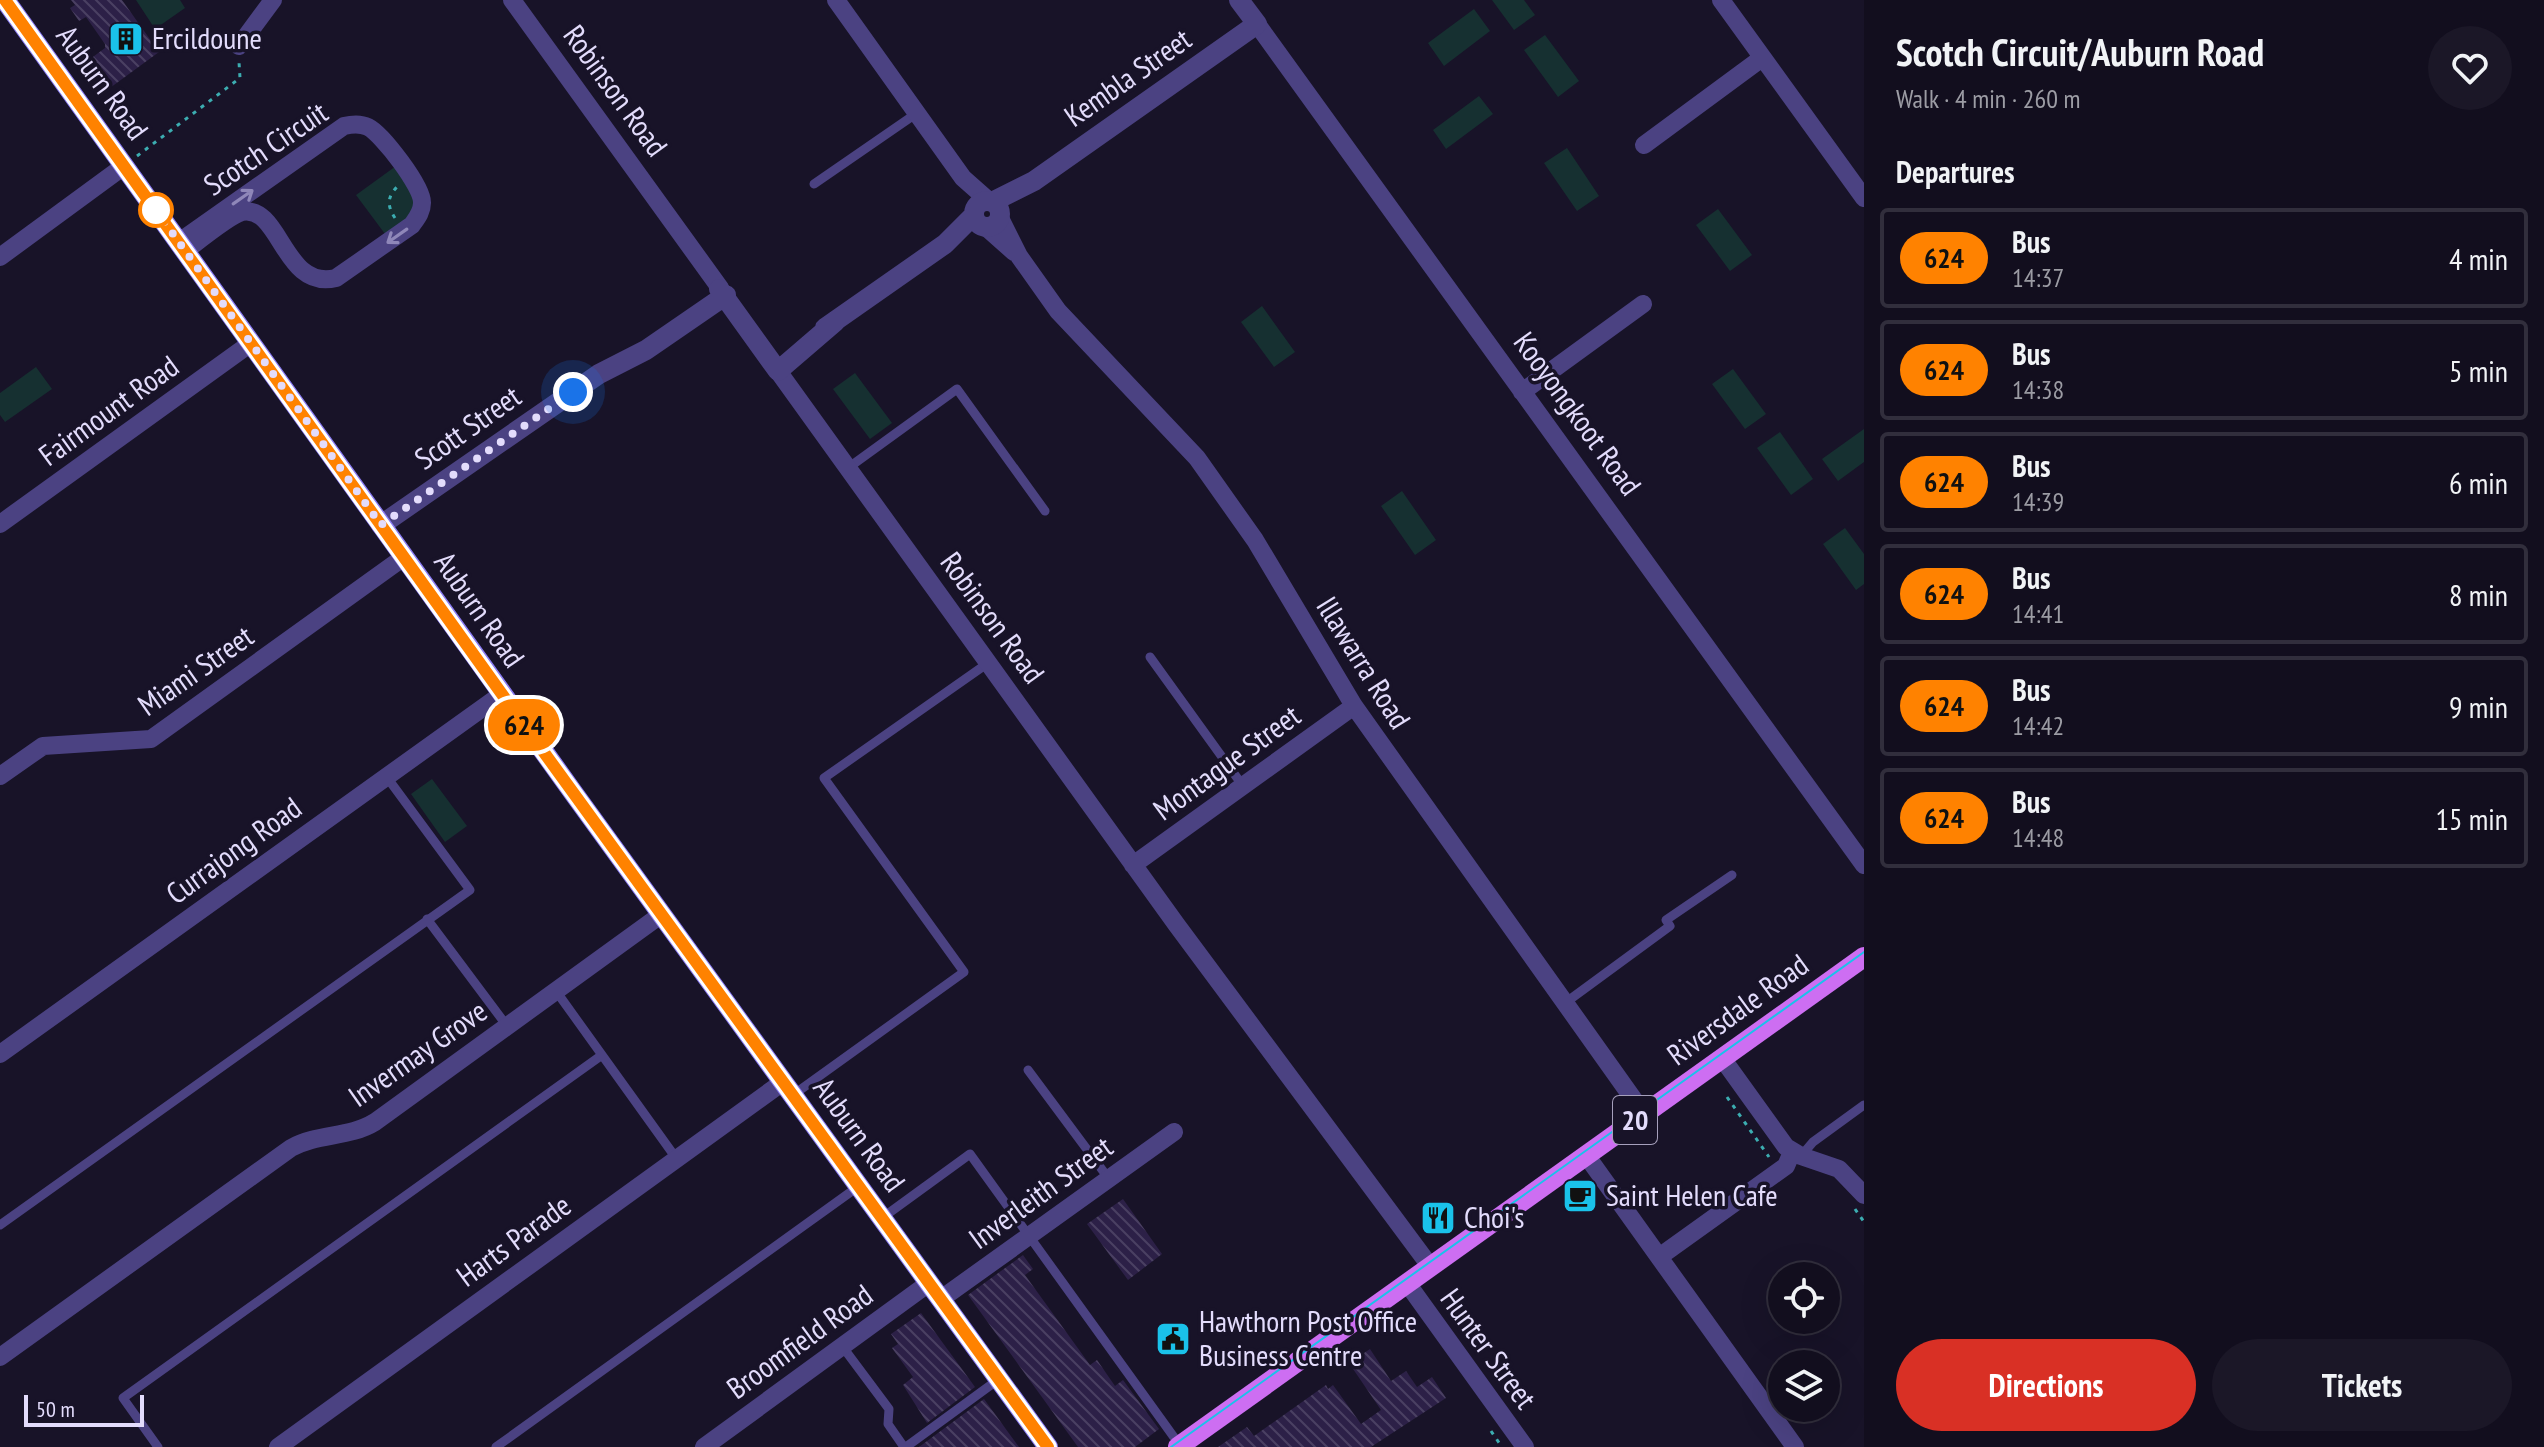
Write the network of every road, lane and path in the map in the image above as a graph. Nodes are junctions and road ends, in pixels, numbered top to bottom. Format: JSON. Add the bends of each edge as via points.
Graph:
{"nodes":[{"id":1,"x":5,"y":0,"type":"edge"},
{"id":2,"x":273,"y":0,"type":"edge"},
{"id":3,"x":512,"y":0,"type":"edge"},
{"id":4,"x":836,"y":0,"type":"edge"},
{"id":5,"x":1239,"y":0,"type":"edge"},
{"id":6,"x":1721,"y":0,"type":"edge"},
{"id":7,"x":1257,"y":24,"type":"junction"},
{"id":8,"x":239,"y":46,"type":"joint"},
{"id":9,"x":1762,"y":58,"type":"junction"},
{"id":10,"x":917,"y":113,"type":"junction"},
{"id":11,"x":1644,"y":145,"type":"dead end"},
{"id":12,"x":124,"y":166,"type":"junction"},
{"id":13,"x":410,"y":177,"type":"junction"},
{"id":14,"x":814,"y":184,"type":"dead end"},
{"id":15,"x":1864,"y":198,"type":"edge"},
{"id":16,"x":988,"y":214,"type":"junction"},
{"id":17,"x":404,"y":231,"type":"junction"},
{"id":18,"x":182,"y":246,"type":"junction"},
{"id":19,"x":0,"y":257,"type":"edge"},
{"id":20,"x":723,"y":292,"type":"junction"},
{"id":21,"x":1643,"y":304,"type":"dead end"},
{"id":22,"x":251,"y":343,"type":"junction"},
{"id":23,"x":774,"y":365,"type":"junction"},
{"id":24,"x":1522,"y":392,"type":"junction"},
{"id":25,"x":848,"y":468,"type":"junction"},
{"id":26,"x":1045,"y":511,"type":"dead end"},
{"id":27,"x":0,"y":524,"type":"edge"},
{"id":28,"x":381,"y":525,"type":"junction"},
{"id":29,"x":404,"y":557,"type":"junction"},
{"id":30,"x":1150,"y":657,"type":"dead end"},
{"id":31,"x":988,"y":663,"type":"junction"},
{"id":32,"x":502,"y":694,"type":"junction"},
{"id":33,"x":1354,"y":706,"type":"junction"},
{"id":34,"x":0,"y":776,"type":"edge"},
{"id":35,"x":386,"y":776,"type":"junction"},
{"id":36,"x":1243,"y":786,"type":"junction"},
{"id":37,"x":1133,"y":865,"type":"junction"},
{"id":38,"x":1864,"y":865,"type":"edge"},
{"id":39,"x":1732,"y":875,"type":"dead end"},
{"id":40,"x":662,"y":914,"type":"junction"},
{"id":41,"x":427,"y":919,"type":"junction"},
{"id":42,"x":1864,"y":957,"type":"edge"},
{"id":43,"x":556,"y":991,"type":"junction"},
{"id":44,"x":1565,"y":1003,"type":"junction"},
{"id":45,"x":507,"y":1026,"type":"junction"},
{"id":46,"x":0,"y":1054,"type":"edge"},
{"id":47,"x":602,"y":1055,"type":"junction"},
{"id":48,"x":1722,"y":1058,"type":"junction"},
{"id":49,"x":1028,"y":1070,"type":"dead end"},
{"id":50,"x":788,"y":1089,"type":"junction"},
{"id":51,"x":1864,"y":1105,"type":"edge"},
{"id":52,"x":1644,"y":1114,"type":"junction"},
{"id":53,"x":1174,"y":1132,"type":"dead end"},
{"id":54,"x":1797,"y":1154,"type":"junction"},
{"id":55,"x":1586,"y":1155,"type":"junction"},
{"id":56,"x":676,"y":1158,"type":"junction"},
{"id":57,"x":1109,"y":1179,"type":"junction"},
{"id":58,"x":859,"y":1186,"type":"junction"},
{"id":59,"x":1864,"y":1195,"type":"edge"},
{"id":60,"x":882,"y":1218,"type":"junction"},
{"id":61,"x":0,"y":1225,"type":"edge"},
{"id":62,"x":1028,"y":1236,"type":"junction"},
{"id":63,"x":1659,"y":1257,"type":"junction"},
{"id":64,"x":1430,"y":1266,"type":"junction"},
{"id":65,"x":1407,"y":1283,"type":"junction"},
{"id":66,"x":935,"y":1291,"type":"junction"},
{"id":67,"x":842,"y":1346,"type":"junction"},
{"id":68,"x":0,"y":1357,"type":"edge"},
{"id":69,"x":999,"y":1379,"type":"junction"},
{"id":70,"x":920,"y":1443,"type":"edge"},
{"id":71,"x":158,"y":1447,"type":"edge"},
{"id":72,"x":278,"y":1447,"type":"edge"},
{"id":73,"x":496,"y":1447,"type":"edge"},
{"id":74,"x":704,"y":1447,"type":"edge"},
{"id":75,"x":905,"y":1447,"type":"edge"},
{"id":76,"x":1048,"y":1447,"type":"edge"},
{"id":77,"x":1179,"y":1447,"type":"edge"},
{"id":78,"x":1525,"y":1447,"type":"edge"},
{"id":79,"x":1795,"y":1447,"type":"edge"}],
"edges":[{"from":1,"to":12,"type":"main road","name":"Auburn Road"},
{"from":2,"to":8,"type":"street"},
{"from":3,"to":20,"type":"street","name":"Robinson Road"},
{"from":4,"to":10,"type":"street","name":"Illawarra Road"},
{"from":5,"to":7,"type":"street","name":"Kooyongkoot Road"},
{"from":6,"to":9,"type":"street"},
{"from":7,"to":16,"type":"street","name":"Kembla Street"},
{"from":7,"to":24,"type":"street","name":"Kooyongkoot Road"},
{"from":8,"to":12,"type":"path","via":[[240,78]]},
{"from":9,"to":11,"type":"street"},
{"from":9,"to":15,"type":"street"},
{"from":10,"to":14,"type":"lane"},
{"from":10,"to":16,"type":"street","name":"Illawarra Road"},
{"from":12,"to":18,"type":"main road","name":"Auburn Road"},
{"from":12,"to":19,"type":"street"},
{"from":13,"to":17,"type":"street","name":"Scotch Circuit","via":[[423,202]]},
{"from":13,"to":17,"type":"path","via":[[388,203]]},
{"from":18,"to":13,"type":"street","name":"Scotch Circuit","one_way":true,"via":[[344,126],[356,124],[380,135]]},
{"from":16,"to":23,"type":"street","name":"Kembla Street"},
{"from":16,"to":33,"type":"street","name":"Illawarra Road","via":[[1058,311],[1197,458],[1255,540]]},
{"from":17,"to":18,"type":"street","name":"Scotch Circuit","one_way":true,"via":[[324,281],[301,270],[264,219],[253,212],[240,213]]},
{"from":18,"to":22,"type":"main road","name":"Auburn Road"},
{"from":20,"to":23,"type":"street","name":"Robinson Road"},
{"from":20,"to":28,"type":"street","name":"Scott Street"},
{"from":21,"to":24,"type":"street"},
{"from":22,"to":27,"type":"street","name":"Fairmount Road"},
{"from":22,"to":28,"type":"main road","name":"Auburn Road"},
{"from":23,"to":25,"type":"street","name":"Robinson Road"},
{"from":24,"to":38,"type":"street","name":"Kooyongkoot Road"},
{"from":25,"to":26,"type":"lane","via":[[957,389]]},
{"from":25,"to":31,"type":"street","name":"Robinson Road"},
{"from":28,"to":29,"type":"main road","name":"Auburn Road"},
{"from":29,"to":32,"type":"main road","name":"Auburn Road"},
{"from":29,"to":34,"type":"street","name":"Miami Street","via":[[151,739],[43,746]]},
{"from":30,"to":36,"type":"lane"},
{"from":31,"to":37,"type":"street","name":"Robinson Road"},
{"from":31,"to":50,"type":"lane","via":[[824,778],[964,972]]},
{"from":32,"to":35,"type":"street","name":"Currajong Road"},
{"from":32,"to":40,"type":"main road","name":"Auburn Road"},
{"from":33,"to":36,"type":"street","name":"Montague Street"},
{"from":33,"to":44,"type":"street","name":"Illawarra Road"},
{"from":35,"to":41,"type":"lane","via":[[470,890]]},
{"from":35,"to":46,"type":"street","name":"Currajong Road"},
{"from":36,"to":37,"type":"street","name":"Montague Street"},
{"from":37,"to":64,"type":"street","name":"Robinson Road"},
{"from":39,"to":44,"type":"lane","via":[[1666,920],[1670,926]]},
{"from":40,"to":43,"type":"street","name":"Invermay Grove"},
{"from":40,"to":50,"type":"main road","name":"Auburn Road"},
{"from":41,"to":45,"type":"lane"},
{"from":41,"to":61,"type":"lane"},
{"from":42,"to":48,"type":"main road","name":"Riversdale Road","number":"20"},
{"from":43,"to":45,"type":"street","name":"Invermay Grove"},
{"from":43,"to":47,"type":"lane"},
{"from":44,"to":52,"type":"street","name":"Illawarra Road"},
{"from":45,"to":68,"type":"street","name":"Invermay Grove","via":[[367,1127],[291,1148]]},
{"from":47,"to":56,"type":"lane"},
{"from":47,"to":71,"type":"lane","via":[[123,1398]]},
{"from":48,"to":52,"type":"main road","name":"Riversdale Road","number":"20"},
{"from":48,"to":54,"type":"street","via":[[1780,1141]]},
{"from":49,"to":57,"type":"lane"},
{"from":50,"to":56,"type":"street","name":"Harts Parade"},
{"from":50,"to":58,"type":"main road","name":"Auburn Road"},
{"from":51,"to":54,"type":"lane"},
{"from":52,"to":55,"type":"main road","name":"Riversdale Road","number":"20"},
{"from":53,"to":57,"type":"street","name":"Inverleith Street"},
{"from":54,"to":59,"type":"street","via":[[1839,1169]]},
{"from":54,"to":63,"type":"street"},
{"from":55,"to":63,"type":"street"},
{"from":55,"to":64,"type":"main road","name":"Riversdale Road","number":"20"},
{"from":56,"to":72,"type":"street","name":"Harts Parade"},
{"from":57,"to":62,"type":"street","name":"Inverleith Street"},
{"from":58,"to":60,"type":"main road","name":"Auburn Road"},
{"from":58,"to":73,"type":"lane"},
{"from":60,"to":62,"type":"lane","via":[[970,1154]]},
{"from":60,"to":66,"type":"main road","name":"Auburn Road"},
{"from":62,"to":66,"type":"street","name":"Inverleith Street"},
{"from":62,"to":77,"type":"lane"},
{"from":63,"to":79,"type":"street"},
{"from":64,"to":65,"type":"main road","name":"Riversdale Road","number":"20"},
{"from":65,"to":77,"type":"main road","name":"Riversdale Road","number":"20"},
{"from":65,"to":78,"type":"street","name":"Hunter Street"},
{"from":66,"to":67,"type":"street","name":"Broomfield Road"},
{"from":66,"to":69,"type":"main road","name":"Auburn Road"},
{"from":67,"to":74,"type":"street","name":"Broomfield Road"},
{"from":67,"to":75,"type":"lane","via":[[889,1409],[888,1424]]},
{"from":69,"to":70,"type":"lane"},
{"from":69,"to":76,"type":"main road","name":"Auburn Road"},
{"from":70,"to":75,"type":"lane"}]}
